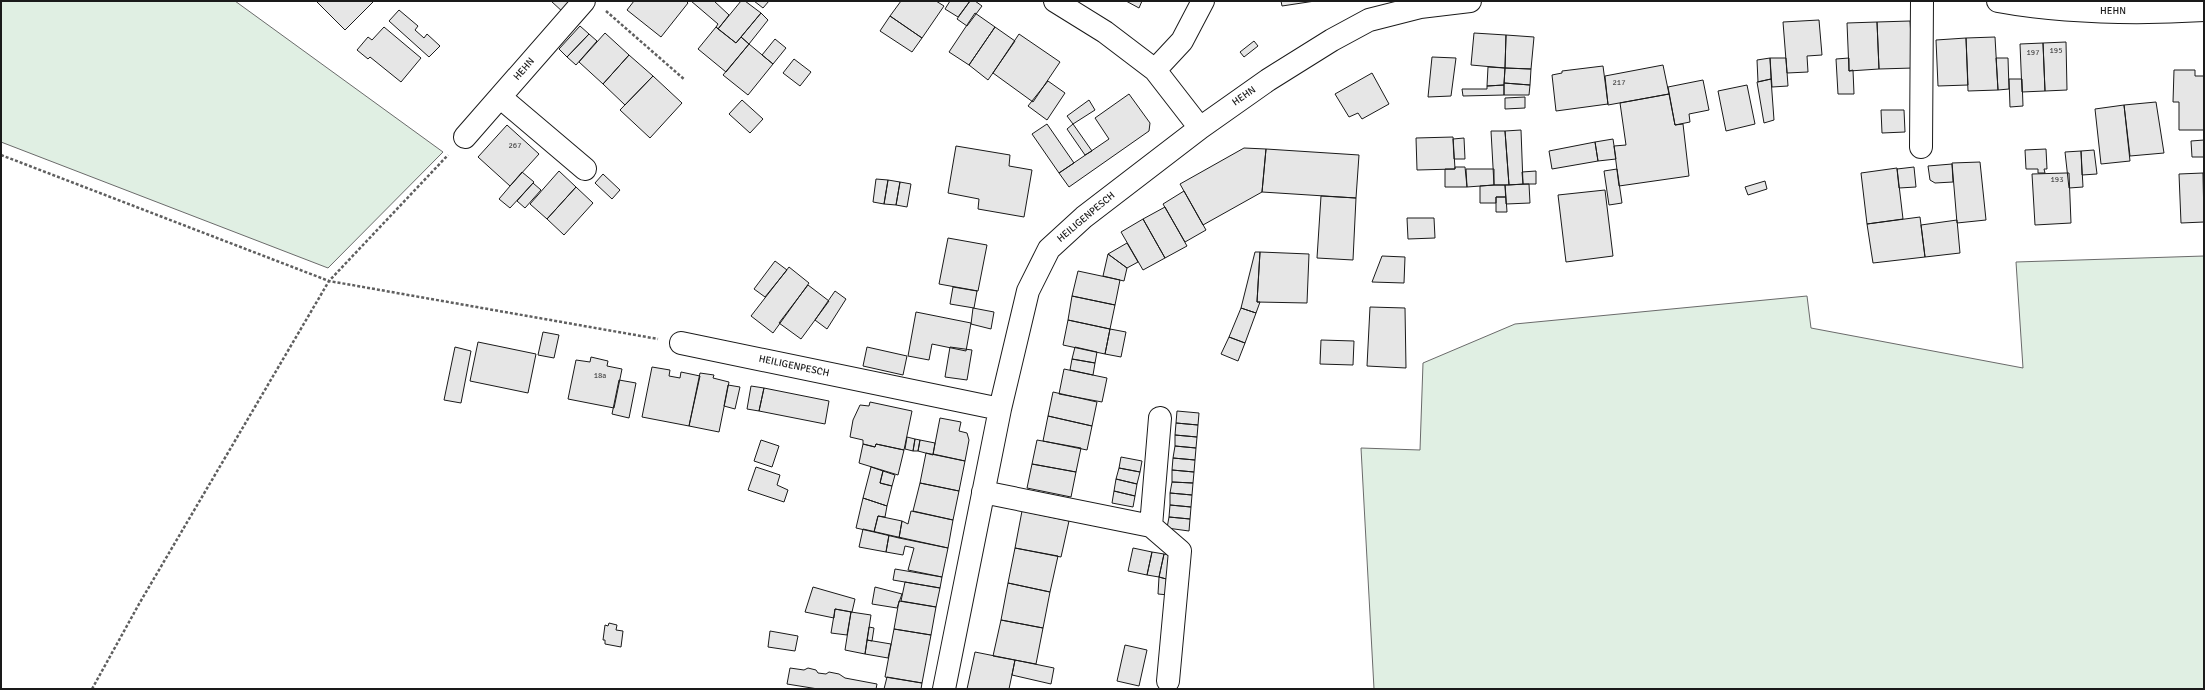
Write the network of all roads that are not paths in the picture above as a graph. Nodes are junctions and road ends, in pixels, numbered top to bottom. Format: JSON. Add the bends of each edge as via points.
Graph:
{"nodes":[{"id":1,"x":1055,"y":1,"type":"edge"},
{"id":2,"x":1203,"y":1,"type":"edge"},
{"id":3,"x":1470,"y":1,"type":"edge"},
{"id":4,"x":1922,"y":1,"type":"edge"},
{"id":5,"x":1998,"y":1,"type":"edge"},
{"id":6,"x":593,"y":4,"type":"edge"},
{"id":7,"x":2204,"y":10,"type":"edge"},
{"id":8,"x":1155,"y":70,"type":"junction"},
{"id":9,"x":500,"y":97,"type":"junction"},
{"id":10,"x":1200,"y":128,"type":"junction"},
{"id":11,"x":465,"y":137,"type":"road end"},
{"id":12,"x":1921,"y":147,"type":"dead end"},
{"id":13,"x":585,"y":170,"type":"dead end"},
{"id":14,"x":681,"y":344,"type":"road end"},
{"id":15,"x":1000,"y":409,"type":"junction"},
{"id":16,"x":1160,"y":418,"type":"dead end"},
{"id":17,"x":983,"y":492,"type":"junction"},
{"id":18,"x":1151,"y":526,"type":"junction"},
{"id":19,"x":1168,"y":681,"type":"dead end"},
{"id":20,"x":944,"y":689,"type":"edge"}],
"edges":[{"from":1,"to":8,"type":"street","via":[[1104,32]]},
{"from":2,"to":8,"type":"street","via":[[1182,41]]},
{"from":3,"to":10,"type":"street","name":"HEHN","via":[[1420,7],[1369,20],[1268,80]]},
{"from":4,"to":12,"type":"street"},
{"from":5,"to":7,"type":"street","name":"HEHN","via":[[2098,11]]},
{"from":6,"to":9,"type":"street","name":"HEHN"},
{"from":8,"to":10,"type":"street"},
{"from":9,"to":11,"type":"street","name":"HEHN"},
{"from":9,"to":13,"type":"street"},
{"from":10,"to":15,"type":"street","name":"HEILIGENPESCH","via":[[1084,217],[1049,250],[1028,291]]},
{"from":14,"to":15,"type":"street","name":"HEILIGENPESCH"},
{"from":15,"to":17,"type":"street","name":"HEILIGENPESCH"},
{"from":16,"to":18,"type":"street"},
{"from":17,"to":18,"type":"street"},
{"from":17,"to":20,"type":"street","name":"HEILIGENPESCH"},
{"from":18,"to":19,"type":"street","via":[[1180,551]]}]}
